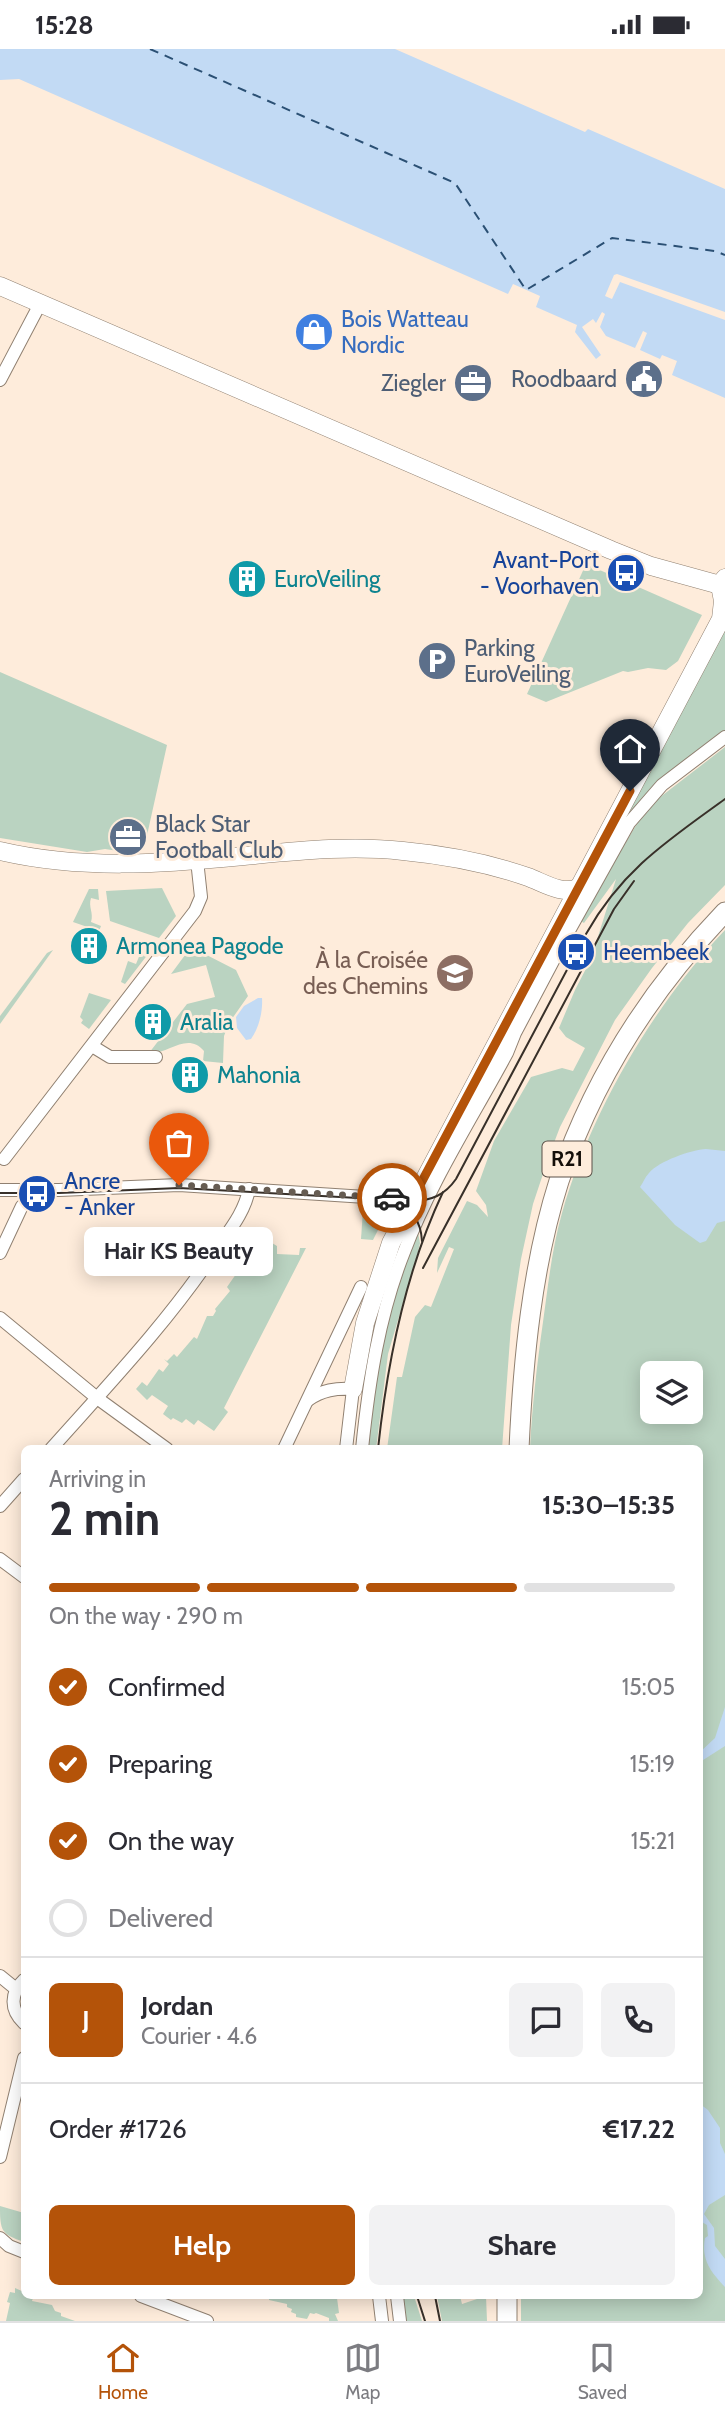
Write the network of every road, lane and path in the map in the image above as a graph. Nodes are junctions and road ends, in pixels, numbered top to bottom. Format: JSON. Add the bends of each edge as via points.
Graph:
{"nodes":[{"id":1,"x":0,"y":286,"type":"edge"},
{"id":2,"x":40,"y":304,"type":"junction"},
{"id":3,"x":0,"y":380,"type":"edge"},
{"id":4,"x":723,"y":600,"type":"edge"},
{"id":5,"x":725,"y":737,"type":"edge"},
{"id":6,"x":0,"y":851,"type":"edge"},
{"id":7,"x":0,"y":864,"type":"edge"},
{"id":8,"x":198,"y":866,"type":"junction"},
{"id":9,"x":578,"y":888,"type":"junction"},
{"id":10,"x":568,"y":907,"type":"junction"},
{"id":11,"x":725,"y":912,"type":"edge"},
{"id":12,"x":92,"y":1046,"type":"junction"},
{"id":13,"x":156,"y":1057,"type":"dead end"},
{"id":14,"x":5,"y":1159,"type":"dead end"},
{"id":15,"x":249,"y":1189,"type":"junction"},
{"id":16,"x":0,"y":1190,"type":"edge"},
{"id":17,"x":412,"y":1200,"type":"junction"},
{"id":18,"x":22,"y":1206,"type":"dead end"},
{"id":19,"x":0,"y":1253,"type":"edge"},
{"id":20,"x":361,"y":1287,"type":"dead end"},
{"id":21,"x":0,"y":1318,"type":"edge"},
{"id":22,"x":353,"y":1389,"type":"junction"},
{"id":23,"x":97,"y":1398,"type":"junction"},
{"id":24,"x":308,"y":1400,"type":"junction"},
{"id":25,"x":55,"y":1445,"type":"edge"},
{"id":26,"x":162,"y":1445,"type":"edge"},
{"id":27,"x":291,"y":1445,"type":"edge"},
{"id":28,"x":346,"y":1445,"type":"edge"},
{"id":29,"x":362,"y":1445,"type":"edge"},
{"id":30,"x":519,"y":1445,"type":"edge"},
{"id":31,"x":21,"y":1482,"type":"edge"},
{"id":32,"x":0,"y":1506,"type":"edge"},
{"id":33,"x":0,"y":1559,"type":"edge"},
{"id":34,"x":21,"y":1575,"type":"edge"},
{"id":35,"x":0,"y":1976,"type":"edge"},
{"id":36,"x":20,"y":1985,"type":"edge"},
{"id":37,"x":21,"y":2019,"type":"edge"},
{"id":38,"x":21,"y":2070,"type":"edge"},
{"id":39,"x":0,"y":2157,"type":"edge"},
{"id":40,"x":3,"y":2244,"type":"edge"},
{"id":41,"x":21,"y":2251,"type":"edge"},
{"id":42,"x":149,"y":2299,"type":"edge"},
{"id":43,"x":379,"y":2299,"type":"edge"},
{"id":44,"x":397,"y":2299,"type":"edge"},
{"id":45,"x":507,"y":2299,"type":"edge"},
{"id":46,"x":207,"y":2321,"type":"edge"},
{"id":47,"x":382,"y":2321,"type":"edge"},
{"id":48,"x":400,"y":2321,"type":"edge"},
{"id":49,"x":507,"y":2321,"type":"edge"}],
"edges":[{"from":1,"to":2,"type":"street"},
{"from":2,"to":3,"type":"street"},
{"from":2,"to":4,"type":"street"},
{"from":4,"to":9,"type":"street"},
{"from":5,"to":29,"type":"street","via":[[662,785],[629,823],[424,1207],[404,1250],[379,1328]]},
{"from":6,"to":8,"type":"street","via":[[88,865]]},
{"from":7,"to":8,"type":"street","via":[[100,876]]},
{"from":8,"to":9,"type":"street","via":[[309,849],[397,850],[475,862],[562,890]]},
{"from":8,"to":10,"type":"street","via":[[397,861],[518,885]]},
{"from":8,"to":12,"type":"street","via":[[198,907]]},
{"from":9,"to":10,"type":"street"},
{"from":10,"to":17,"type":"street"},
{"from":11,"to":30,"type":"main road","number":"R21","via":[[688,952],[639,1018],[597,1089],[573,1145],[553,1204],[536,1284]]},
{"from":12,"to":13,"type":"street","via":[[110,1057]]},
{"from":12,"to":14,"type":"street"},
{"from":15,"to":16,"type":"street","via":[[164,1185]]},
{"from":15,"to":17,"type":"street"},
{"from":15,"to":23,"type":"street","via":[[244,1208],[188,1291]]},
{"from":17,"to":22,"type":"street","via":[[370,1302]]},
{"from":18,"to":19,"type":"street"},
{"from":20,"to":24,"type":"street"},
{"from":21,"to":23,"type":"street"},
{"from":22,"to":24,"type":"street","via":[[332,1389]]},
{"from":22,"to":28,"type":"street"},
{"from":23,"to":25,"type":"street"},
{"from":23,"to":26,"type":"street"},
{"from":24,"to":27,"type":"street"},
{"from":31,"to":32,"type":"street"},
{"from":33,"to":34,"type":"street"},
{"from":35,"to":36,"type":"street"},
{"from":36,"to":37,"type":"street","via":[[13,2005]]},
{"from":38,"to":39,"type":"street"},
{"from":40,"to":41,"type":"street"},
{"from":42,"to":46,"type":"street"},
{"from":43,"to":47,"type":"street"},
{"from":44,"to":48,"type":"street"},
{"from":45,"to":49,"type":"main road"}]}
